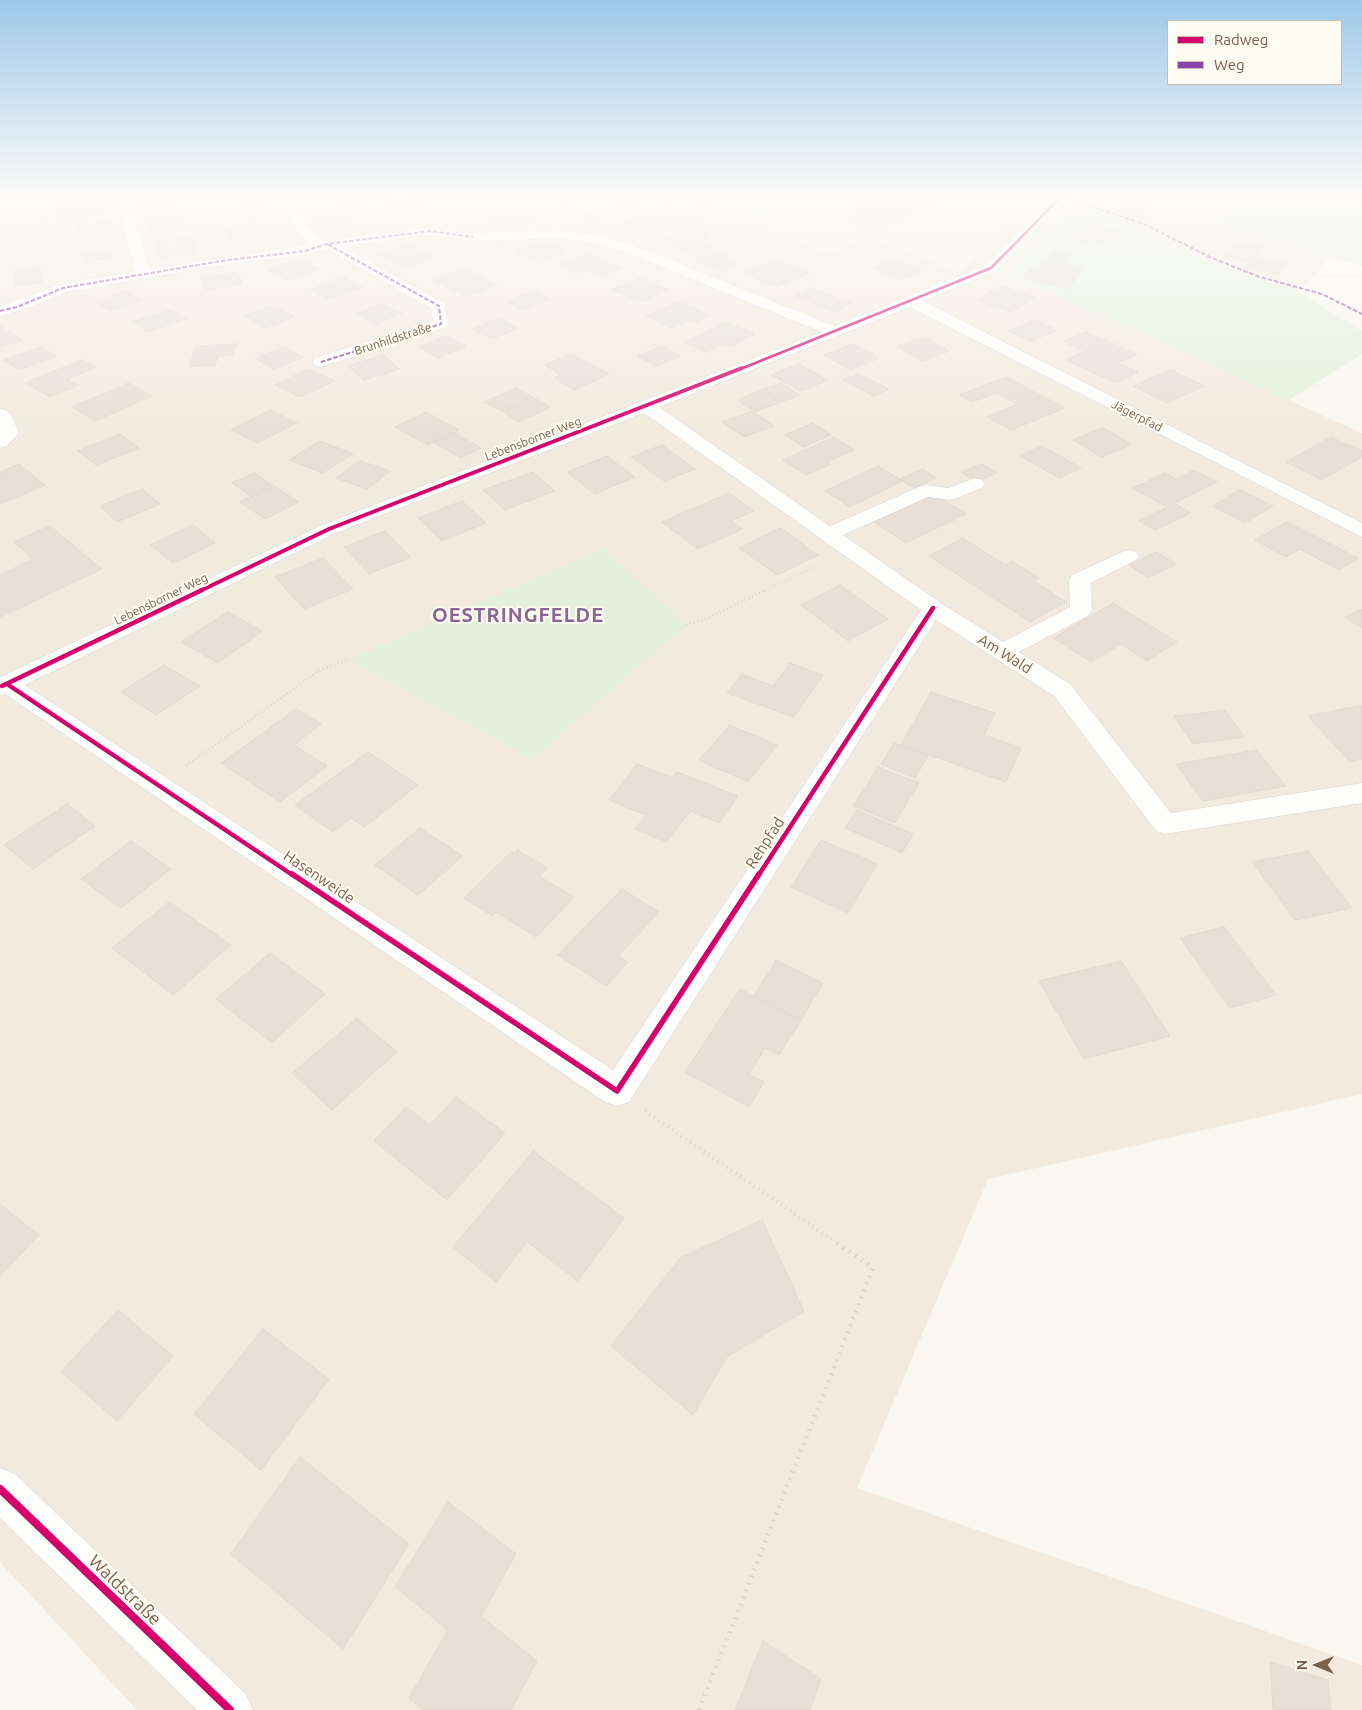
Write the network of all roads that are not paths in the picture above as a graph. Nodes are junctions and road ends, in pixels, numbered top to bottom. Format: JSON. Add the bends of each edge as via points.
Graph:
{"nodes":[{"id":1,"x":128,"y":277,"type":"edge"},
{"id":2,"x":383,"y":277,"type":"edge"},
{"id":3,"x":699,"y":277,"type":"edge"},
{"id":4,"x":970,"y":277,"type":"edge"},
{"id":5,"x":911,"y":301,"type":"junction"},
{"id":6,"x":0,"y":311,"type":"edge"},
{"id":7,"x":835,"y":332,"type":"junction"},
{"id":8,"x":321,"y":362,"type":"dead end"},
{"id":9,"x":646,"y":406,"type":"junction"},
{"id":10,"x":0,"y":414,"type":"edge"},
{"id":11,"x":0,"y":442,"type":"edge"},
{"id":12,"x":975,"y":484,"type":"dead end"},
{"id":13,"x":1362,"y":531,"type":"edge"},
{"id":14,"x":828,"y":534,"type":"junction"},
{"id":15,"x":1129,"y":556,"type":"dead end"},
{"id":16,"x":933,"y":608,"type":"junction"},
{"id":17,"x":1002,"y":652,"type":"junction"},
{"id":18,"x":3,"y":686,"type":"edge"},
{"id":19,"x":1362,"y":793,"type":"edge"},
{"id":20,"x":617,"y":1092,"type":"joint"},
{"id":21,"x":0,"y":1489,"type":"edge"},
{"id":22,"x":230,"y":1710,"type":"edge"}],
"edges":[{"from":1,"to":6,"type":"street","via":[[64,288]]},
{"from":2,"to":8,"type":"street","name":"Brunhildstraße","via":[[439,306],[441,324]]},
{"from":3,"to":7,"type":"street"},
{"from":4,"to":5,"type":"street","name":"Lebensborner Weg"},
{"from":5,"to":7,"type":"street","name":"Lebensborner Weg"},
{"from":5,"to":13,"type":"street","name":"Jägerpfad"},
{"from":7,"to":9,"type":"street","name":"Lebensborner Weg"},
{"from":9,"to":14,"type":"street","name":"Am Wald"},
{"from":9,"to":18,"type":"street","name":"Lebensborner Weg","via":[[329,529]]},
{"from":10,"to":11,"type":"street","via":[[10,432]]},
{"from":12,"to":14,"type":"street","via":[[950,494],[926,491]]},
{"from":14,"to":16,"type":"street","name":"Am Wald"},
{"from":15,"to":17,"type":"street","via":[[1080,580],[1081,610]]},
{"from":16,"to":17,"type":"street","name":"Am Wald"},
{"from":16,"to":20,"type":"street","name":"Rehpfad"},
{"from":17,"to":19,"type":"street","name":"Am Wald","via":[[1062,690],[1164,824]]},
{"from":18,"to":20,"type":"street","name":"Hasenweide","via":[[159,786]]},
{"from":21,"to":22,"type":"street","name":"Waldstraße"}]}
